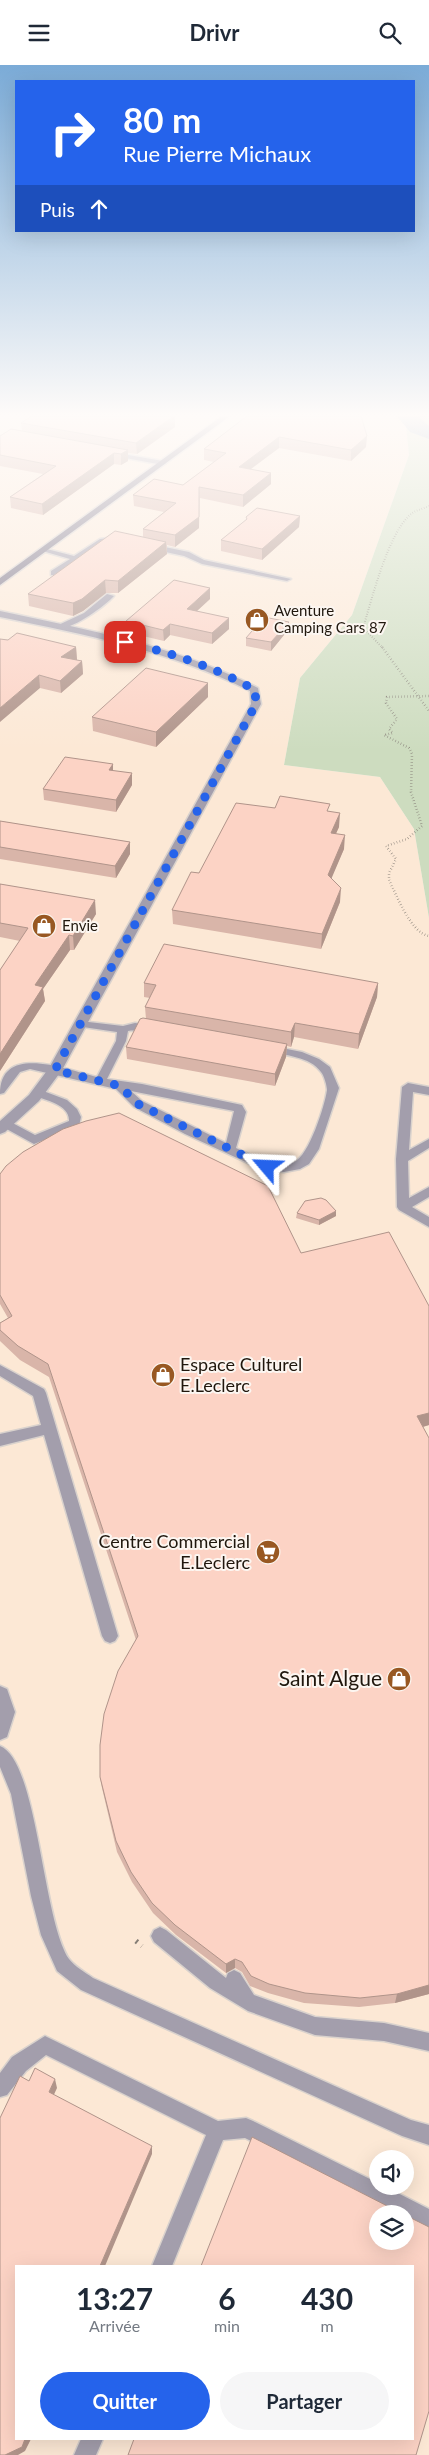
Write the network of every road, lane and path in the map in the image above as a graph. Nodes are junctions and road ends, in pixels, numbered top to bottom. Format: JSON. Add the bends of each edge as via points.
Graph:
{"nodes":[{"id":1,"x":74,"y":528,"type":"edge"},
{"id":2,"x":401,"y":528,"type":"edge"},
{"id":3,"x":122,"y":540,"type":"edge"},
{"id":4,"x":140,"y":544,"type":"edge"},
{"id":5,"x":43,"y":550,"type":"junction"},
{"id":6,"x":75,"y":559,"type":"junction"},
{"id":7,"x":54,"y":573,"type":"edge"},
{"id":8,"x":287,"y":579,"type":"dead end"},
{"id":9,"x":0,"y":582,"type":"edge"},
{"id":10,"x":110,"y":596,"type":"edge"},
{"id":11,"x":0,"y":614,"type":"edge"},
{"id":12,"x":58,"y":627,"type":"junction"},
{"id":13,"x":417,"y":695,"type":"junction"},
{"id":14,"x":429,"y":696,"type":"edge"},
{"id":15,"x":429,"y":711,"type":"edge"},
{"id":16,"x":429,"y":936,"type":"edge"},
{"id":17,"x":80,"y":1024,"type":"junction"},
{"id":18,"x":123,"y":1029,"type":"junction"},
{"id":19,"x":164,"y":1029,"type":"edge"},
{"id":20,"x":260,"y":1047,"type":"edge"},
{"id":21,"x":55,"y":1070,"type":"junction"},
{"id":22,"x":101,"y":1081,"type":"junction"},
{"id":23,"x":120,"y":1086,"type":"junction"},
{"id":24,"x":0,"y":1090,"type":"edge"},
{"id":25,"x":429,"y":1091,"type":"edge"},
{"id":26,"x":38,"y":1093,"type":"junction"},
{"id":27,"x":3,"y":1126,"type":"edge"},
{"id":28,"x":429,"y":1143,"type":"edge"},
{"id":29,"x":230,"y":1150,"type":"junction"},
{"id":30,"x":402,"y":1159,"type":"junction"},
{"id":31,"x":429,"y":1191,"type":"edge"},
{"id":32,"x":403,"y":1207,"type":"junction"},
{"id":33,"x":429,"y":1223,"type":"edge"},
{"id":34,"x":0,"y":1370,"type":"edge"},
{"id":35,"x":48,"y":1429,"type":"junction"},
{"id":36,"x":0,"y":1440,"type":"edge"},
{"id":37,"x":110,"y":1636,"type":"dead end"},
{"id":38,"x":0,"y":1695,"type":"edge"},
{"id":39,"x":0,"y":1731,"type":"edge"},
{"id":40,"x":0,"y":1754,"type":"edge"},
{"id":41,"x":160,"y":1936,"type":"dead end"},
{"id":42,"x":234,"y":1979,"type":"dead end"},
{"id":43,"x":248,"y":2002,"type":"junction"},
{"id":44,"x":429,"y":2042,"type":"edge"},
{"id":45,"x":0,"y":2088,"type":"edge"},
{"id":46,"x":217,"y":2131,"type":"junction"},
{"id":47,"x":429,"y":2135,"type":"edge"},
{"id":48,"x":429,"y":2219,"type":"edge"},
{"id":49,"x":162,"y":2265,"type":"edge"},
{"id":50,"x":92,"y":2440,"type":"edge"},
{"id":51,"x":85,"y":2455,"type":"edge"}],
"edges":[{"from":1,"to":5,"type":"street"},
{"from":2,"to":13,"type":"path","via":[[375,589],[363,628],[378,642]]},
{"from":3,"to":6,"type":"lane","via":[[102,540]]},
{"from":4,"to":8,"type":"lane","via":[[186,554],[202,562]]},
{"from":5,"to":6,"type":"lane"},
{"from":5,"to":9,"type":"street"},
{"from":6,"to":7,"type":"lane"},
{"from":10,"to":12,"type":"lane","via":[[87,615]]},
{"from":11,"to":12,"type":"street"},
{"from":12,"to":17,"type":"street","via":[[158,650],[235,679],[255,690],[256,704]]},
{"from":13,"to":14,"type":"path"},
{"from":13,"to":15,"type":"path"},
{"from":13,"to":16,"type":"path","via":[[403,699],[387,697],[386,703],[397,719],[389,729],[393,733],[384,735],[409,747],[412,754],[411,792],[422,826],[407,839],[386,845],[396,859],[388,880],[423,935]]},
{"from":17,"to":18,"type":"lane"},
{"from":17,"to":21,"type":"street"},
{"from":18,"to":19,"type":"lane","via":[[144,1026]]},
{"from":18,"to":22,"type":"lane","via":[[121,1041]]},
{"from":20,"to":29,"type":"lane","via":[[298,1054],[315,1061],[326,1070],[333,1088],[315,1146],[306,1161],[296,1166],[267,1167]]},
{"from":21,"to":22,"type":"lane"},
{"from":21,"to":24,"type":"lane","via":[[30,1065],[16,1069]]},
{"from":21,"to":26,"type":"street"},
{"from":22,"to":23,"type":"lane"},
{"from":23,"to":29,"type":"lane","via":[[138,1104]]},
{"from":23,"to":29,"type":"lane","via":[[238,1108],[240,1112]]},
{"from":25,"to":30,"type":"lane","via":[[408,1087]]},
{"from":26,"to":27,"type":"street"},
{"from":26,"to":27,"type":"lane","via":[[73,1111],[77,1119],[75,1123],[34,1140]]},
{"from":28,"to":30,"type":"lane"},
{"from":30,"to":32,"type":"lane"},
{"from":31,"to":32,"type":"lane"},
{"from":32,"to":33,"type":"lane"},
{"from":34,"to":35,"type":"lane","via":[[39,1393]]},
{"from":35,"to":36,"type":"lane"},
{"from":35,"to":37,"type":"lane"},
{"from":38,"to":39,"type":"street","via":[[5,1712]]},
{"from":40,"to":47,"type":"lane","via":[[12,1768],[19,1791],[54,1943],[64,1965],[74,1975],[87,1984],[391,2121]]},
{"from":41,"to":43,"type":"lane","via":[[216,1982]]},
{"from":42,"to":43,"type":"lane"},
{"from":43,"to":44,"type":"lane","via":[[315,2026],[384,2032]]},
{"from":45,"to":46,"type":"lane","via":[[19,2065],[45,2045]]},
{"from":46,"to":48,"type":"lane","via":[[246,2128]]},
{"from":46,"to":49,"type":"lane"},
{"from":50,"to":51,"type":"lane"}]}
